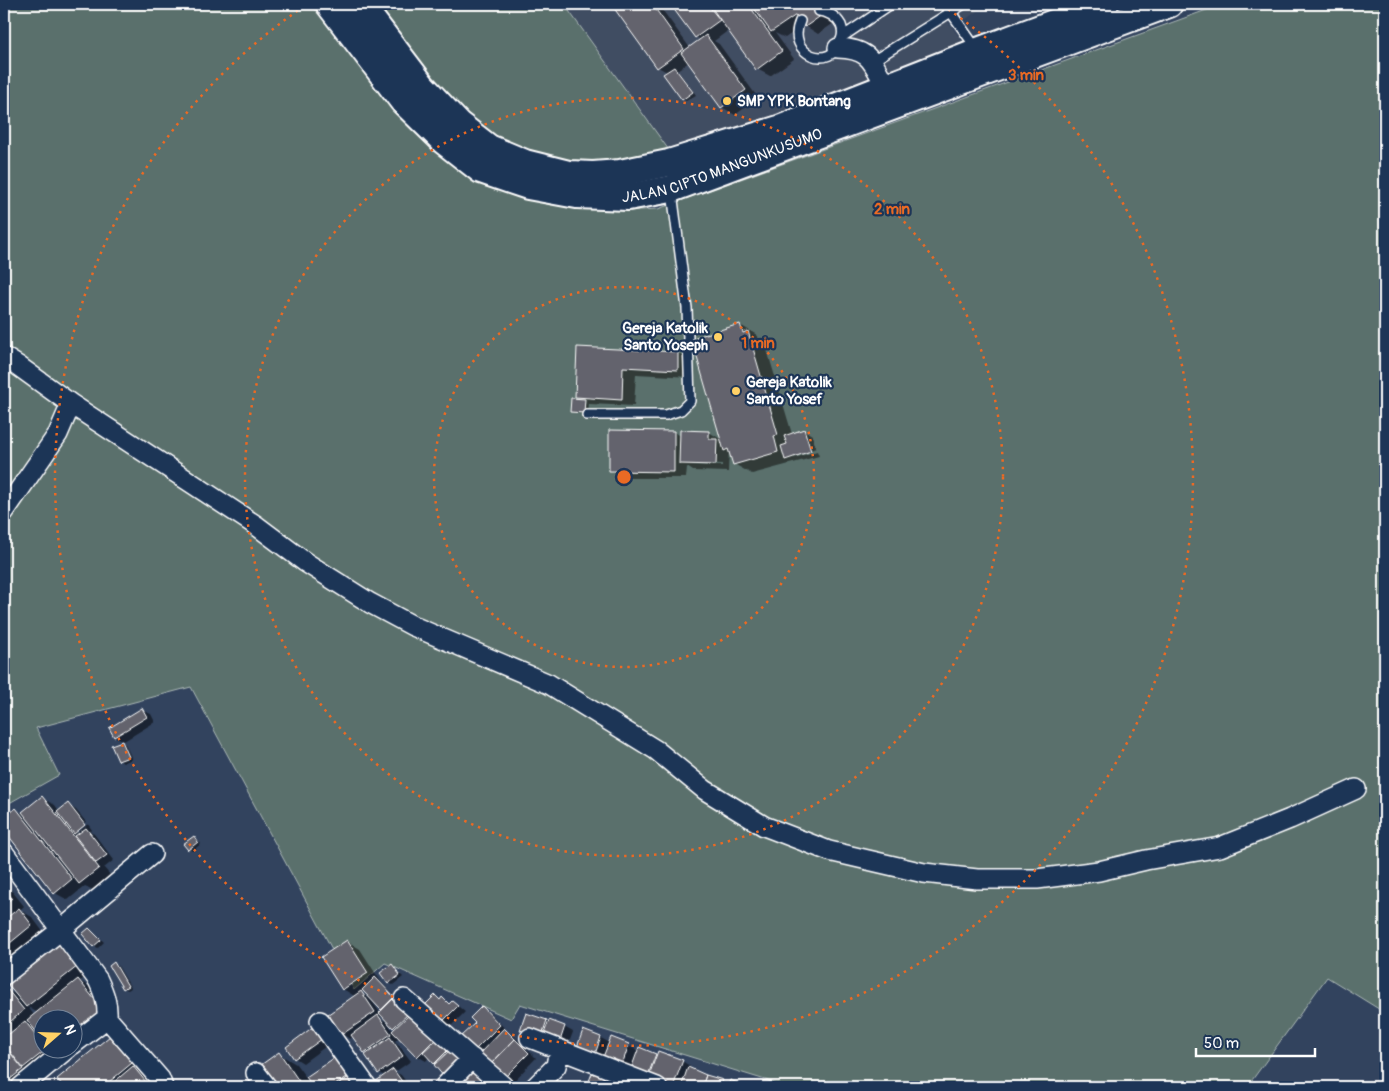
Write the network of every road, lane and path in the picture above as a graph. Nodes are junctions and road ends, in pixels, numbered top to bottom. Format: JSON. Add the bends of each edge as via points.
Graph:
{"nodes":[{"id":1,"x":329,"y":4,"type":"edge"},
{"id":2,"x":360,"y":4,"type":"edge"},
{"id":3,"x":891,"y":4,"type":"edge"},
{"id":4,"x":945,"y":4,"type":"edge"},
{"id":5,"x":964,"y":4,"type":"edge"},
{"id":6,"x":1105,"y":4,"type":"edge"},
{"id":7,"x":1169,"y":4,"type":"edge"},
{"id":8,"x":819,"y":11,"type":"dead end"},
{"id":9,"x":951,"y":12,"type":"junction"},
{"id":10,"x":800,"y":21,"type":"dead end"},
{"id":11,"x":840,"y":43,"type":"junction"},
{"id":12,"x":978,"y":51,"type":"junction"},
{"id":13,"x":871,"y":62,"type":"junction"},
{"id":14,"x":886,"y":87,"type":"junction"},
{"id":15,"x":671,"y":189,"type":"junction"},
{"id":16,"x":4,"y":357,"type":"edge"},
{"id":17,"x":71,"y":404,"type":"junction"},
{"id":18,"x":587,"y":415,"type":"dead end"},
{"id":19,"x":4,"y":512,"type":"edge"},
{"id":20,"x":1356,"y":789,"type":"dead end"},
{"id":21,"x":4,"y":853,"type":"edge"},
{"id":22,"x":152,"y":854,"type":"dead end"},
{"id":23,"x":61,"y":930,"type":"junction"},
{"id":24,"x":4,"y":975,"type":"edge"},
{"id":25,"x":404,"y":999,"type":"dead end"},
{"id":26,"x":107,"y":1018,"type":"junction"},
{"id":27,"x":320,"y":1021,"type":"dead end"},
{"id":28,"x":82,"y":1037,"type":"edge"},
{"id":29,"x":530,"y":1038,"type":"dead end"},
{"id":30,"x":58,"y":1058,"type":"edge"},
{"id":31,"x":472,"y":1058,"type":"junction"},
{"id":32,"x":555,"y":1062,"type":"junction"},
{"id":33,"x":33,"y":1083,"type":"edge"},
{"id":34,"x":162,"y":1087,"type":"edge"},
{"id":35,"x":367,"y":1087,"type":"edge"},
{"id":36,"x":444,"y":1087,"type":"edge"},
{"id":37,"x":504,"y":1087,"type":"edge"},
{"id":38,"x":535,"y":1087,"type":"edge"},
{"id":39,"x":657,"y":1087,"type":"edge"}],
"edges":[{"from":1,"to":15,"type":"street","name":"JALAN CIPTO MANGUNKUSUMO","via":[[403,101],[444,141],[481,170],[528,186],[577,195],[628,197]]},
{"from":2,"to":14,"type":"street","name":"JALAN CIPTO MANGUNKUSUMO","via":[[422,87],[458,124],[489,148],[524,163],[569,174],[620,173],[670,163],[779,129]]},
{"from":3,"to":11,"type":"lane"},
{"from":4,"to":9,"type":"lane"},
{"from":5,"to":9,"type":"lane"},
{"from":6,"to":12,"type":"street","name":"JALAN CIPTO MANGUNKUSUMO"},
{"from":7,"to":15,"type":"street","name":"JALAN CIPTO MANGUNKUSUMO"},
{"from":8,"to":11,"type":"lane","via":[[836,18],[842,30]]},
{"from":9,"to":12,"type":"lane"},
{"from":9,"to":13,"type":"lane"},
{"from":10,"to":11,"type":"lane","via":[[797,35],[806,53],[826,56]]},
{"from":11,"to":13,"type":"street","via":[[864,52]]},
{"from":12,"to":14,"type":"street","name":"JALAN CIPTO MANGUNKUSUMO"},
{"from":13,"to":14,"type":"street"},
{"from":15,"to":18,"type":"lane","via":[[687,308],[690,401],[681,410],[666,415]]},
{"from":16,"to":17,"type":"street"},
{"from":17,"to":19,"type":"street","via":[[58,434]]},
{"from":17,"to":20,"type":"street","via":[[370,603],[413,626],[549,684],[656,750],[705,790],[755,821],[829,851],[924,873],[977,879],[1038,879],[1099,871],[1220,847]]},
{"from":21,"to":23,"type":"street"},
{"from":22,"to":23,"type":"street"},
{"from":23,"to":24,"type":"street"},
{"from":23,"to":26,"type":"street","via":[[98,980],[108,1006]]},
{"from":25,"to":31,"type":"street"},
{"from":26,"to":28,"type":"street"},
{"from":26,"to":34,"type":"street","via":[[160,1079]]},
{"from":27,"to":35,"type":"street"},
{"from":29,"to":32,"type":"street"},
{"from":30,"to":33,"type":"street"},
{"from":31,"to":36,"type":"street"},
{"from":31,"to":37,"type":"street"},
{"from":32,"to":38,"type":"street"},
{"from":32,"to":39,"type":"street"}]}
